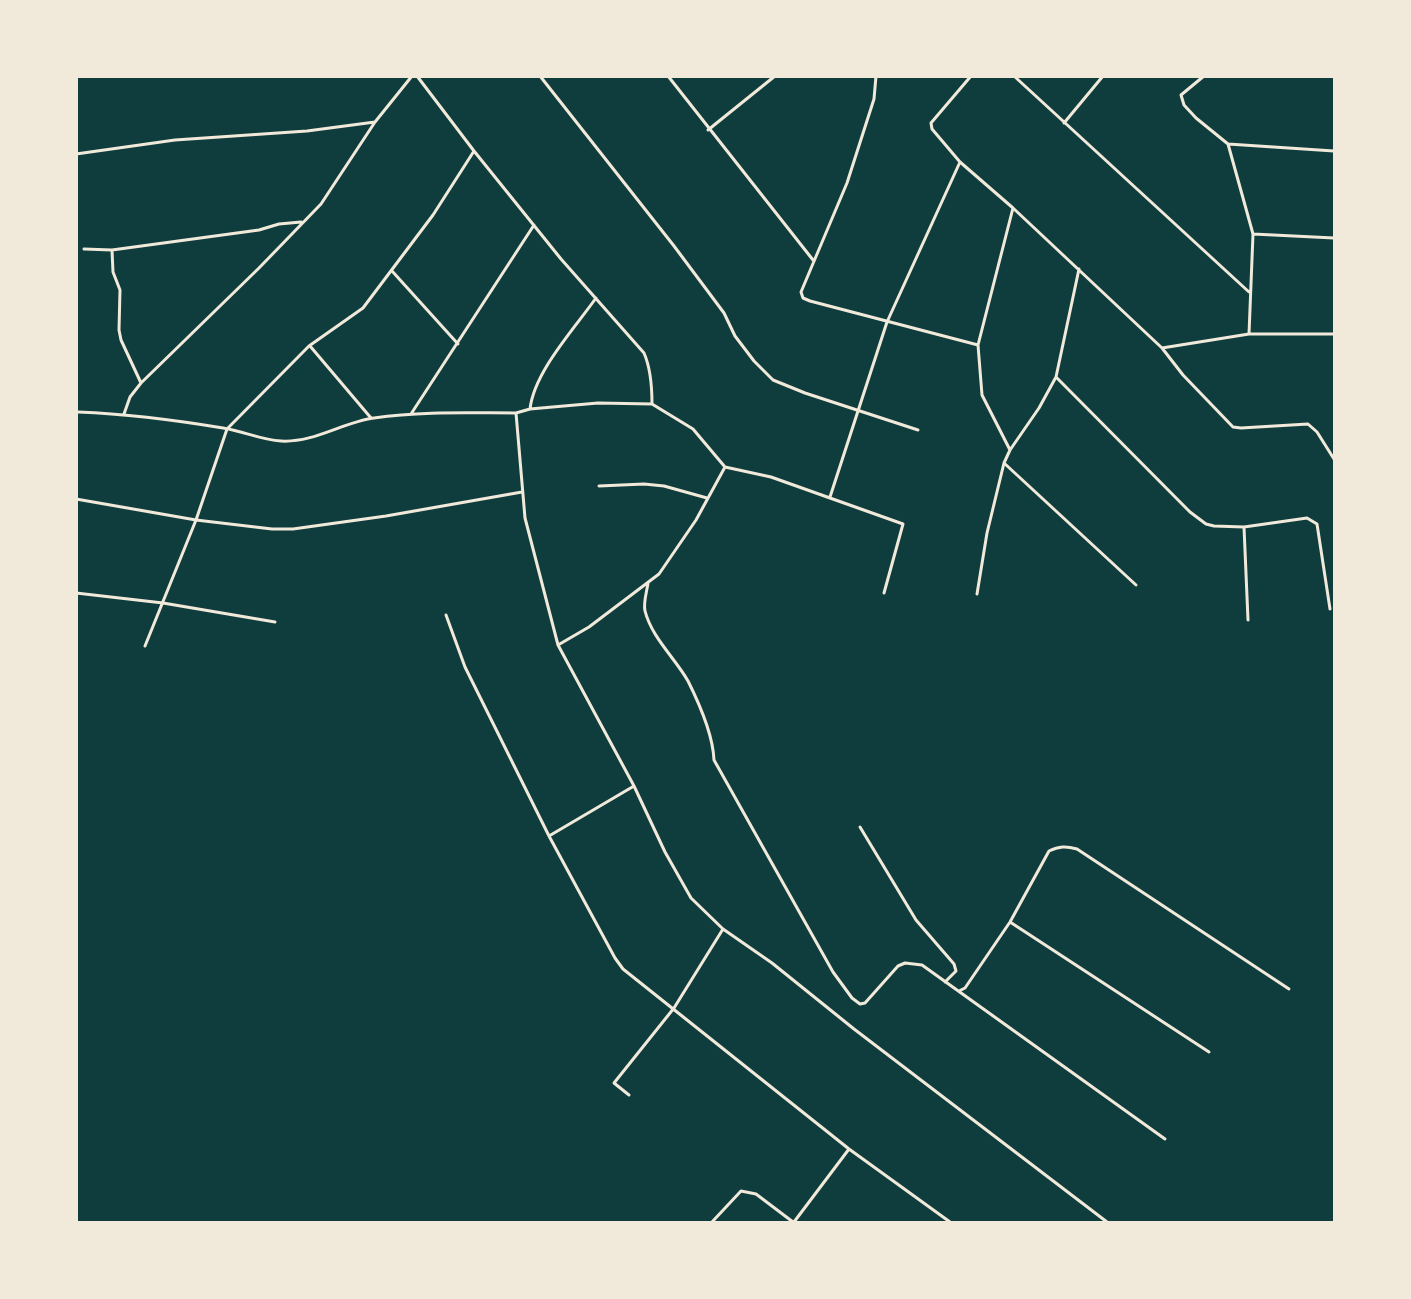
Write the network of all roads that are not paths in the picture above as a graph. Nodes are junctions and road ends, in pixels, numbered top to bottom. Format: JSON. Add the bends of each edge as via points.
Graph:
{"nodes":[{"id":1,"x":412,"y":76,"type":"edge"},
{"id":2,"x":417,"y":76,"type":"edge"},
{"id":3,"x":540,"y":76,"type":"edge"},
{"id":4,"x":668,"y":76,"type":"edge"},
{"id":5,"x":775,"y":76,"type":"edge"},
{"id":6,"x":876,"y":76,"type":"edge"},
{"id":7,"x":970,"y":76,"type":"edge"},
{"id":8,"x":1014,"y":76,"type":"edge"},
{"id":9,"x":1103,"y":76,"type":"edge"},
{"id":10,"x":1204,"y":76,"type":"edge"},
{"id":11,"x":375,"y":122,"type":"junction"},
{"id":12,"x":1064,"y":123,"type":"junction"},
{"id":13,"x":708,"y":130,"type":"junction"},
{"id":14,"x":1228,"y":144,"type":"junction"},
{"id":15,"x":1335,"y":151,"type":"edge"},
{"id":16,"x":474,"y":152,"type":"junction"},
{"id":17,"x":76,"y":154,"type":"edge"},
{"id":18,"x":960,"y":162,"type":"junction"},
{"id":19,"x":1013,"y":208,"type":"junction"},
{"id":20,"x":303,"y":222,"type":"junction"},
{"id":21,"x":534,"y":225,"type":"junction"},
{"id":22,"x":1253,"y":234,"type":"junction"},
{"id":23,"x":1335,"y":238,"type":"edge"},
{"id":24,"x":84,"y":249,"type":"dead end"},
{"id":25,"x":111,"y":250,"type":"junction"},
{"id":26,"x":813,"y":260,"type":"junction"},
{"id":27,"x":1079,"y":269,"type":"junction"},
{"id":28,"x":392,"y":271,"type":"junction"},
{"id":29,"x":1249,"y":292,"type":"junction"},
{"id":30,"x":596,"y":298,"type":"junction"},
{"id":31,"x":887,"y":322,"type":"junction"},
{"id":32,"x":1249,"y":334,"type":"junction"},
{"id":33,"x":1335,"y":334,"type":"edge"},
{"id":34,"x":458,"y":344,"type":"junction"},
{"id":35,"x":978,"y":345,"type":"junction"},
{"id":36,"x":309,"y":346,"type":"junction"},
{"id":37,"x":1162,"y":348,"type":"junction"},
{"id":38,"x":1056,"y":377,"type":"junction"},
{"id":39,"x":141,"y":383,"type":"junction"},
{"id":40,"x":652,"y":404,"type":"junction"},
{"id":41,"x":530,"y":410,"type":"junction"},
{"id":42,"x":858,"y":410,"type":"junction"},
{"id":43,"x":78,"y":412,"type":"dead end"},
{"id":44,"x":516,"y":413,"type":"junction"},
{"id":45,"x":124,"y":414,"type":"junction"},
{"id":46,"x":411,"y":414,"type":"junction"},
{"id":47,"x":371,"y":418,"type":"junction"},
{"id":48,"x":227,"y":429,"type":"junction"},
{"id":49,"x":918,"y":430,"type":"dead end"},
{"id":50,"x":1010,"y":450,"type":"junction"},
{"id":51,"x":1335,"y":459,"type":"edge"},
{"id":52,"x":1004,"y":463,"type":"junction"},
{"id":53,"x":725,"y":467,"type":"junction"},
{"id":54,"x":600,"y":486,"type":"dead end"},
{"id":55,"x":522,"y":492,"type":"junction"},
{"id":56,"x":830,"y":497,"type":"junction"},
{"id":57,"x":707,"y":498,"type":"junction"},
{"id":58,"x":76,"y":500,"type":"edge"},
{"id":59,"x":196,"y":520,"type":"junction"},
{"id":60,"x":1244,"y":527,"type":"junction"},
{"id":61,"x":648,"y":583,"type":"junction"},
{"id":62,"x":1136,"y":585,"type":"dead end"},
{"id":63,"x":76,"y":593,"type":"edge"},
{"id":64,"x":884,"y":593,"type":"dead end"},
{"id":65,"x":977,"y":594,"type":"dead end"},
{"id":66,"x":163,"y":603,"type":"junction"},
{"id":67,"x":1330,"y":609,"type":"dead end"},
{"id":68,"x":446,"y":615,"type":"dead end"},
{"id":69,"x":1248,"y":620,"type":"dead end"},
{"id":70,"x":275,"y":622,"type":"dead end"},
{"id":71,"x":558,"y":645,"type":"junction"},
{"id":72,"x":145,"y":646,"type":"dead end"},
{"id":73,"x":634,"y":786,"type":"junction"},
{"id":74,"x":860,"y":827,"type":"dead end"},
{"id":75,"x":549,"y":836,"type":"junction"},
{"id":76,"x":1010,"y":922,"type":"junction"},
{"id":77,"x":723,"y":929,"type":"junction"},
{"id":78,"x":945,"y":982,"type":"junction"},
{"id":79,"x":1289,"y":989,"type":"dead end"},
{"id":80,"x":959,"y":991,"type":"junction"},
{"id":81,"x":674,"y":1008,"type":"junction"},
{"id":82,"x":1209,"y":1052,"type":"dead end"},
{"id":83,"x":629,"y":1095,"type":"dead end"},
{"id":84,"x":1165,"y":1139,"type":"dead end"},
{"id":85,"x":849,"y":1149,"type":"junction"},
{"id":86,"x":712,"y":1222,"type":"edge"},
{"id":87,"x":793,"y":1222,"type":"edge"},
{"id":88,"x":950,"y":1222,"type":"edge"},
{"id":89,"x":1107,"y":1222,"type":"edge"}],
"edges":[{"from":1,"to":11,"type":"street"},
{"from":2,"to":16,"type":"street"},
{"from":3,"to":42,"type":"street","via":[[724,312],[735,336],[754,361],[773,380]]},
{"from":4,"to":13,"type":"street"},
{"from":5,"to":13,"type":"street"},
{"from":6,"to":26,"type":"street","via":[[874,99],[847,183]]},
{"from":7,"to":18,"type":"street","via":[[931,123]]},
{"from":8,"to":12,"type":"street"},
{"from":9,"to":12,"type":"street"},
{"from":10,"to":14,"type":"street","via":[[1181,95],[1184,105]]},
{"from":11,"to":17,"type":"street","via":[[175,140]]},
{"from":11,"to":20,"type":"street","via":[[321,204]]},
{"from":12,"to":29,"type":"street"},
{"from":13,"to":26,"type":"street"},
{"from":14,"to":15,"type":"street"},
{"from":14,"to":22,"type":"street"},
{"from":16,"to":21,"type":"street"},
{"from":16,"to":28,"type":"street"},
{"from":18,"to":19,"type":"street"},
{"from":18,"to":31,"type":"street"},
{"from":19,"to":27,"type":"street"},
{"from":19,"to":35,"type":"street"},
{"from":20,"to":25,"type":"street"},
{"from":20,"to":39,"type":"street"},
{"from":21,"to":30,"type":"street"},
{"from":21,"to":34,"type":"street"},
{"from":22,"to":23,"type":"street"},
{"from":22,"to":29,"type":"street"},
{"from":24,"to":25,"type":"street"},
{"from":25,"to":39,"type":"street","via":[[120,290],[121,340]]},
{"from":26,"to":31,"type":"street","via":[[801,287],[804,298]]},
{"from":27,"to":37,"type":"street"},
{"from":27,"to":38,"type":"street"},
{"from":28,"to":34,"type":"street"},
{"from":28,"to":36,"type":"street","via":[[363,308]]},
{"from":29,"to":32,"type":"street"},
{"from":30,"to":40,"type":"street","via":[[644,352]]},
{"from":30,"to":41,"type":"street","via":[[542,372],[531,396]]},
{"from":31,"to":35,"type":"street"},
{"from":31,"to":42,"type":"street"},
{"from":32,"to":33,"type":"street"},
{"from":32,"to":37,"type":"street"},
{"from":34,"to":46,"type":"street"},
{"from":35,"to":50,"type":"street","via":[[982,395]]},
{"from":36,"to":47,"type":"street"},
{"from":36,"to":48,"type":"street"},
{"from":37,"to":51,"type":"street","via":[[1233,427],[1308,424]]},
{"from":38,"to":50,"type":"street"},
{"from":38,"to":60,"type":"street","via":[[1190,512],[1206,524]]},
{"from":39,"to":45,"type":"street"},
{"from":40,"to":41,"type":"street"},
{"from":40,"to":53,"type":"street","via":[[693,429]]},
{"from":41,"to":44,"type":"street"},
{"from":42,"to":49,"type":"street"},
{"from":42,"to":56,"type":"street"},
{"from":43,"to":45,"type":"street"},
{"from":44,"to":46,"type":"street"},
{"from":44,"to":55,"type":"street"},
{"from":45,"to":48,"type":"street"},
{"from":46,"to":47,"type":"street"},
{"from":47,"to":48,"type":"street","via":[[305,439],[282,441]]},
{"from":48,"to":59,"type":"street"},
{"from":50,"to":52,"type":"street"},
{"from":52,"to":62,"type":"street"},
{"from":52,"to":65,"type":"street"},
{"from":53,"to":56,"type":"street","via":[[771,477]]},
{"from":53,"to":57,"type":"street"},
{"from":54,"to":57,"type":"street","via":[[664,486]]},
{"from":55,"to":59,"type":"street","via":[[293,529]]},
{"from":55,"to":71,"type":"street","via":[[525,518]]},
{"from":56,"to":64,"type":"street","via":[[903,524]]},
{"from":57,"to":61,"type":"street","via":[[677,550]]},
{"from":58,"to":59,"type":"street"},
{"from":59,"to":66,"type":"street"},
{"from":60,"to":67,"type":"street","via":[[1307,518],[1317,524]]},
{"from":60,"to":69,"type":"street"},
{"from":61,"to":71,"type":"street"},
{"from":61,"to":78,"type":"street","via":[[644,609],[687,681],[710,735],[714,759],[844,987],[860,1004],[865,1004],[905,963],[922,965]]},
{"from":63,"to":66,"type":"street"},
{"from":66,"to":70,"type":"street"},
{"from":66,"to":72,"type":"street"},
{"from":68,"to":75,"type":"street","via":[[465,667]]},
{"from":71,"to":73,"type":"street"},
{"from":73,"to":75,"type":"street"},
{"from":73,"to":77,"type":"street","via":[[691,898]]},
{"from":74,"to":78,"type":"street","via":[[916,920],[954,964],[956,971]]},
{"from":75,"to":81,"type":"street","via":[[615,958]]},
{"from":76,"to":79,"type":"street","via":[[1049,851],[1069,846]]},
{"from":76,"to":80,"type":"street","via":[[965,988]]},
{"from":76,"to":82,"type":"street"},
{"from":77,"to":81,"type":"street"},
{"from":77,"to":89,"type":"street"},
{"from":78,"to":80,"type":"street"},
{"from":80,"to":84,"type":"street"},
{"from":81,"to":83,"type":"street","via":[[614,1083]]},
{"from":81,"to":85,"type":"street"},
{"from":85,"to":87,"type":"street"},
{"from":85,"to":88,"type":"street"},
{"from":86,"to":87,"type":"street","via":[[741,1191],[756,1194]]}]}
